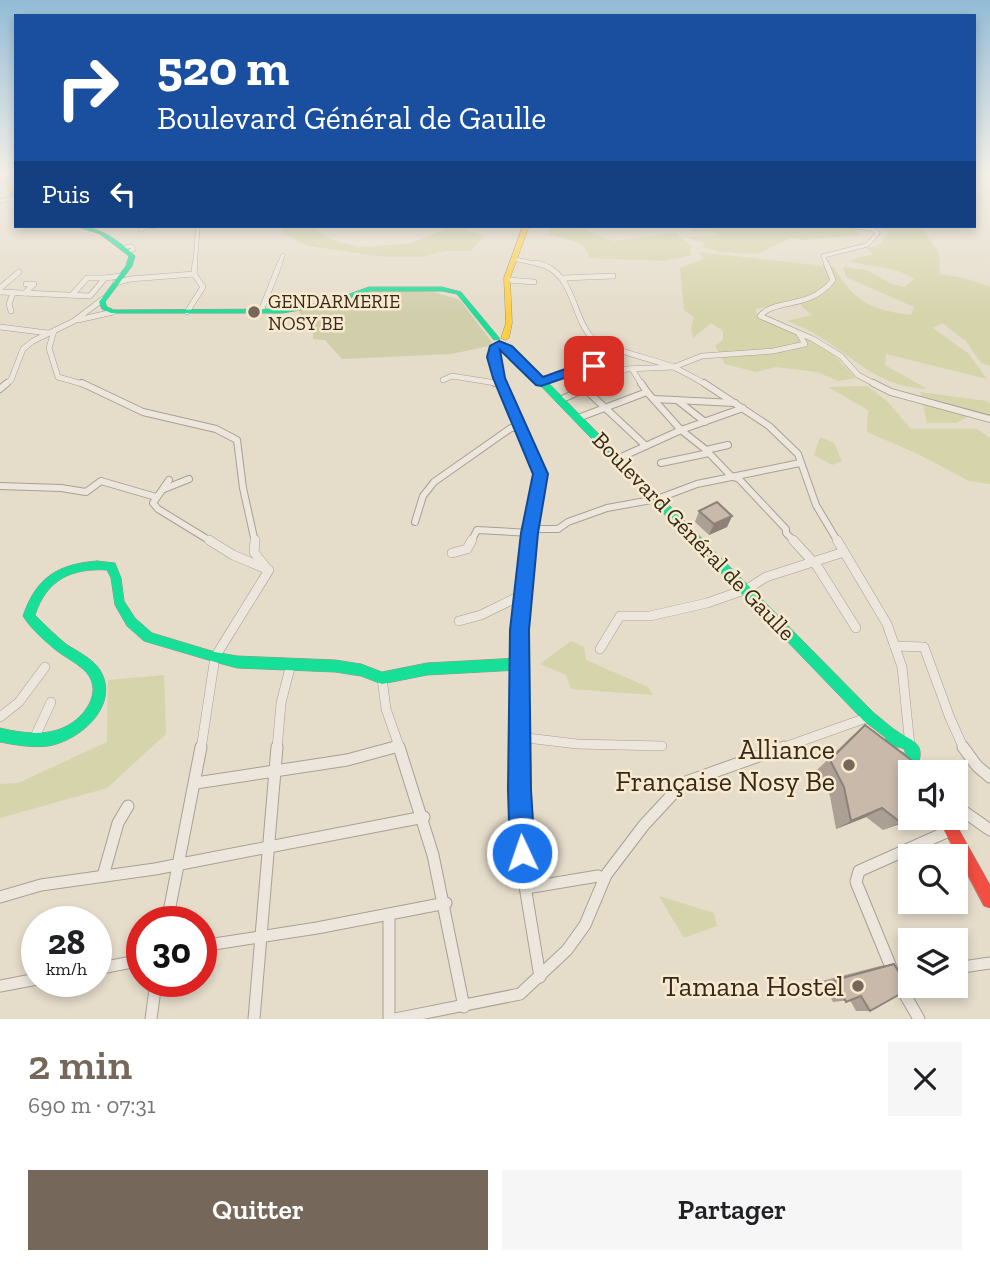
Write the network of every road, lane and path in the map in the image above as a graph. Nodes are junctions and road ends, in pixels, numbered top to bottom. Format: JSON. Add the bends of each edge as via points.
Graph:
{"nodes":[{"id":1,"x":84,"y":228,"type":"edge"},
{"id":2,"x":198,"y":228,"type":"edge"},
{"id":3,"x":525,"y":228,"type":"edge"},
{"id":4,"x":865,"y":228,"type":"edge"},
{"id":5,"x":134,"y":241,"type":"dead end"},
{"id":6,"x":127,"y":249,"type":"junction"},
{"id":7,"x":282,"y":255,"type":"dead end"},
{"id":8,"x":514,"y":259,"type":"junction"},
{"id":9,"x":19,"y":272,"type":"dead end"},
{"id":10,"x":194,"y":274,"type":"junction"},
{"id":11,"x":613,"y":276,"type":"dead end"},
{"id":12,"x":114,"y":279,"type":"junction"},
{"id":13,"x":508,"y":281,"type":"junction"},
{"id":14,"x":534,"y":282,"type":"dead end"},
{"id":15,"x":565,"y":282,"type":"junction"},
{"id":16,"x":26,"y":284,"type":"dead end"},
{"id":17,"x":0,"y":292,"type":"edge"},
{"id":18,"x":13,"y":292,"type":"junction"},
{"id":19,"x":25,"y":293,"type":"junction"},
{"id":20,"x":72,"y":295,"type":"junction"},
{"id":21,"x":103,"y":299,"type":"junction"},
{"id":22,"x":11,"y":311,"type":"dead end"},
{"id":23,"x":261,"y":311,"type":"junction"},
{"id":24,"x":187,"y":312,"type":"junction"},
{"id":25,"x":113,"y":313,"type":"junction"},
{"id":26,"x":74,"y":321,"type":"junction"},
{"id":27,"x":0,"y":327,"type":"edge"},
{"id":28,"x":51,"y":332,"type":"junction"},
{"id":29,"x":799,"y":334,"type":"junction"},
{"id":30,"x":501,"y":341,"type":"junction"},
{"id":31,"x":674,"y":367,"type":"junction"},
{"id":32,"x":632,"y":369,"type":"junction"},
{"id":33,"x":614,"y":372,"type":"junction"},
{"id":34,"x":443,"y":380,"type":"dead end"},
{"id":35,"x":541,"y":382,"type":"junction"},
{"id":36,"x":502,"y":384,"type":"junction"},
{"id":37,"x":0,"y":389,"type":"edge"},
{"id":38,"x":586,"y":390,"type":"junction"},
{"id":39,"x":647,"y":392,"type":"junction"},
{"id":40,"x":653,"y":399,"type":"junction"},
{"id":41,"x":560,"y":400,"type":"junction"},
{"id":42,"x":679,"y":402,"type":"junction"},
{"id":43,"x":735,"y":403,"type":"junction"},
{"id":44,"x":606,"y":407,"type":"junction"},
{"id":45,"x":662,"y":408,"type":"junction"},
{"id":46,"x":743,"y":408,"type":"junction"},
{"id":47,"x":578,"y":418,"type":"junction"},
{"id":48,"x":990,"y":419,"type":"edge"},
{"id":49,"x":518,"y":421,"type":"junction"},
{"id":50,"x":705,"y":422,"type":"junction"},
{"id":51,"x":681,"y":430,"type":"junction"},
{"id":52,"x":728,"y":445,"type":"dead end"},
{"id":53,"x":646,"y":446,"type":"junction"},
{"id":54,"x":708,"y":451,"type":"junction"},
{"id":55,"x":617,"y":459,"type":"junction"},
{"id":56,"x":800,"y":463,"type":"junction"},
{"id":57,"x":661,"y":464,"type":"dead end"},
{"id":58,"x":731,"y":476,"type":"junction"},
{"id":59,"x":189,"y":479,"type":"dead end"},
{"id":60,"x":169,"y":480,"type":"dead end"},
{"id":61,"x":0,"y":486,"type":"edge"},
{"id":62,"x":159,"y":493,"type":"junction"},
{"id":63,"x":657,"y":499,"type":"junction"},
{"id":64,"x":415,"y":522,"type":"dead end"},
{"id":65,"x":530,"y":531,"type":"junction"},
{"id":66,"x":844,"y":552,"type":"junction"},
{"id":67,"x":452,"y":554,"type":"dead end"},
{"id":68,"x":811,"y":561,"type":"junction"},
{"id":69,"x":268,"y":570,"type":"junction"},
{"id":70,"x":747,"y":589,"type":"junction"},
{"id":71,"x":524,"y":594,"type":"junction"},
{"id":72,"x":459,"y":621,"type":"dead end"},
{"id":73,"x":856,"y":628,"type":"dead end"},
{"id":74,"x":895,"y":646,"type":"junction"},
{"id":75,"x":600,"y":649,"type":"dead end"},
{"id":76,"x":215,"y":657,"type":"junction"},
{"id":77,"x":292,"y":663,"type":"junction"},
{"id":78,"x":519,"y":664,"type":"junction"},
{"id":79,"x":45,"y":667,"type":"dead end"},
{"id":80,"x":382,"y":678,"type":"junction"},
{"id":81,"x":51,"y":702,"type":"dead end"},
{"id":82,"x":0,"y":717,"type":"edge"},
{"id":83,"x":869,"y":717,"type":"junction"},
{"id":84,"x":0,"y":735,"type":"edge"},
{"id":85,"x":519,"y":737,"type":"junction"},
{"id":86,"x":893,"y":741,"type":"junction"},
{"id":87,"x":33,"y":742,"type":"junction"},
{"id":88,"x":399,"y":746,"type":"junction"},
{"id":89,"x":662,"y":746,"type":"dead end"},
{"id":90,"x":910,"y":755,"type":"junction"},
{"id":91,"x":913,"y":760,"type":"edge"},
{"id":92,"x":275,"y":771,"type":"junction"},
{"id":93,"x":990,"y":777,"type":"edge"},
{"id":94,"x":196,"y":783,"type":"junction"},
{"id":95,"x":128,"y":806,"type":"dead end"},
{"id":96,"x":968,"y":814,"type":"edge"},
{"id":97,"x":424,"y":817,"type":"junction"},
{"id":98,"x":951,"y":830,"type":"joint"},
{"id":99,"x":990,"y":830,"type":"edge"},
{"id":100,"x":269,"y":846,"type":"junction"},
{"id":101,"x":180,"y":863,"type":"junction"},
{"id":102,"x":103,"y":876,"type":"junction"},
{"id":103,"x":598,"y":876,"type":"dead end"},
{"id":104,"x":526,"y":888,"type":"junction"},
{"id":105,"x":0,"y":897,"type":"edge"},
{"id":106,"x":990,"y":900,"type":"edge"},
{"id":107,"x":446,"y":904,"type":"junction"},
{"id":108,"x":171,"y":906,"type":"edge"},
{"id":109,"x":389,"y":914,"type":"junction"},
{"id":110,"x":260,"y":937,"type":"junction"},
{"id":111,"x":217,"y":944,"type":"edge"},
{"id":112,"x":990,"y":963,"type":"edge"},
{"id":113,"x":968,"y":966,"type":"edge"},
{"id":114,"x":540,"y":977,"type":"junction"},
{"id":115,"x":896,"y":978,"type":"joint"},
{"id":116,"x":21,"y":982,"type":"edge"},
{"id":117,"x":0,"y":986,"type":"edge"},
{"id":118,"x":154,"y":997,"type":"edge"},
{"id":119,"x":464,"y":1007,"type":"junction"},
{"id":120,"x":151,"y":1019,"type":"edge"},
{"id":121,"x":254,"y":1019,"type":"edge"},
{"id":122,"x":389,"y":1019,"type":"edge"},
{"id":123,"x":395,"y":1019,"type":"edge"},
{"id":124,"x":919,"y":1019,"type":"edge"}],
"edges":[{"from":1,"to":6,"type":"main road"},
{"from":2,"to":10,"type":"street"},
{"from":3,"to":8,"type":"main road"},
{"from":4,"to":29,"type":"street","via":[[878,233],[867,245],[823,256],[832,279],[827,291],[765,310],[760,316]]},
{"from":5,"to":6,"type":"street"},
{"from":6,"to":12,"type":"main road","via":[[132,261]]},
{"from":7,"to":23,"type":"street"},
{"from":8,"to":13,"type":"main road"},
{"from":8,"to":15,"type":"street","via":[[542,264]]},
{"from":9,"to":17,"type":"street"},
{"from":10,"to":12,"type":"street"},
{"from":10,"to":24,"type":"street","via":[[203,287]]},
{"from":11,"to":15,"type":"street","via":[[563,278]]},
{"from":12,"to":20,"type":"street","via":[[90,296]]},
{"from":12,"to":20,"type":"street","via":[[87,278]]},
{"from":12,"to":21,"type":"main road"},
{"from":13,"to":14,"type":"street"},
{"from":13,"to":30,"type":"main road","via":[[509,323]]},
{"from":15,"to":31,"type":"street","via":[[593,340]]},
{"from":16,"to":19,"type":"street","via":[[34,284]]},
{"from":17,"to":18,"type":"street"},
{"from":18,"to":19,"type":"street"},
{"from":18,"to":22,"type":"street"},
{"from":19,"to":20,"type":"street"},
{"from":21,"to":25,"type":"main road","via":[[104,307]]},
{"from":21,"to":26,"type":"street"},
{"from":23,"to":24,"type":"main road","name":"Boulevard Général de Gaulle"},
{"from":23,"to":30,"type":"main road","name":"Boulevard Général de Gaulle","via":[[328,304],[380,288],[442,289],[465,298]]},
{"from":24,"to":25,"type":"main road","name":"Boulevard Général de Gaulle"},
{"from":25,"to":26,"type":"street"},
{"from":26,"to":28,"type":"street"},
{"from":27,"to":28,"type":"street"},
{"from":28,"to":37,"type":"street","via":[[23,349],[11,380]]},
{"from":28,"to":69,"type":"street","via":[[49,346],[58,377],[76,379],[142,412],[214,428],[237,440],[254,552]]},
{"from":29,"to":31,"type":"street","via":[[805,344],[787,351],[698,356]]},
{"from":29,"to":48,"type":"street","via":[[841,356],[858,374],[891,392]]},
{"from":30,"to":35,"type":"main road","name":"Boulevard Général de Gaulle"},
{"from":30,"to":36,"type":"street","via":[[494,357]]},
{"from":31,"to":32,"type":"street"},
{"from":31,"to":43,"type":"street"},
{"from":32,"to":33,"type":"street"},
{"from":32,"to":39,"type":"street"},
{"from":33,"to":35,"type":"street","via":[[604,366],[586,366]]},
{"from":33,"to":38,"type":"street"},
{"from":34,"to":36,"type":"street","via":[[452,376]]},
{"from":35,"to":41,"type":"main road","name":"Boulevard Général de Gaulle"},
{"from":36,"to":49,"type":"street"},
{"from":38,"to":41,"type":"street"},
{"from":38,"to":44,"type":"street"},
{"from":39,"to":40,"type":"street"},
{"from":39,"to":44,"type":"street"},
{"from":40,"to":42,"type":"street"},
{"from":40,"to":45,"type":"street"},
{"from":41,"to":47,"type":"main road","name":"Boulevard Général de Gaulle"},
{"from":42,"to":43,"type":"street"},
{"from":42,"to":45,"type":"street"},
{"from":42,"to":50,"type":"street"},
{"from":43,"to":46,"type":"street"},
{"from":44,"to":47,"type":"street"},
{"from":44,"to":53,"type":"street"},
{"from":45,"to":51,"type":"street"},
{"from":46,"to":50,"type":"street"},
{"from":46,"to":56,"type":"street","via":[[782,437]]},
{"from":47,"to":55,"type":"main road","name":"Boulevard Général de Gaulle"},
{"from":49,"to":64,"type":"street","via":[[520,428],[511,428],[434,482],[423,496]]},
{"from":49,"to":65,"type":"street","via":[[540,474]]},
{"from":50,"to":51,"type":"street"},
{"from":51,"to":53,"type":"street"},
{"from":51,"to":54,"type":"street"},
{"from":52,"to":54,"type":"street"},
{"from":53,"to":55,"type":"street"},
{"from":54,"to":57,"type":"street"},
{"from":54,"to":58,"type":"street"},
{"from":55,"to":63,"type":"main road","name":"Boulevard Général de Gaulle"},
{"from":56,"to":58,"type":"street"},
{"from":56,"to":66,"type":"street","via":[[816,505]]},
{"from":58,"to":63,"type":"street"},
{"from":58,"to":68,"type":"street","via":[[739,479]]},
{"from":59,"to":62,"type":"street"},
{"from":60,"to":62,"type":"street"},
{"from":61,"to":62,"type":"street","via":[[86,492],[101,481]]},
{"from":62,"to":69,"type":"street","via":[[153,502],[158,509],[204,539]]},
{"from":63,"to":65,"type":"street","via":[[607,508],[558,529]]},
{"from":63,"to":70,"type":"main road","name":"Boulevard Général de Gaulle"},
{"from":65,"to":67,"type":"street","via":[[477,530],[467,549]]},
{"from":65,"to":71,"type":"street"},
{"from":66,"to":68,"type":"street"},
{"from":66,"to":74,"type":"street"},
{"from":68,"to":70,"type":"street"},
{"from":68,"to":73,"type":"street"},
{"from":69,"to":76,"type":"street"},
{"from":70,"to":75,"type":"street","via":[[650,616],[620,616]]},
{"from":70,"to":83,"type":"main road","name":"Boulevard Général de Gaulle"},
{"from":71,"to":72,"type":"street"},
{"from":71,"to":78,"type":"street"},
{"from":74,"to":90,"type":"street","via":[[902,667]]},
{"from":74,"to":93,"type":"street","via":[[924,647],[956,732],[972,761]]},
{"from":76,"to":77,"type":"main road"},
{"from":76,"to":87,"type":"main road","via":[[148,636],[131,622],[119,602],[111,566],[87,564],[63,571],[45,582],[30,601],[29,615],[93,671],[101,689],[80,728],[59,739]]},
{"from":76,"to":94,"type":"street"},
{"from":77,"to":80,"type":"main road","via":[[361,670]]},
{"from":77,"to":92,"type":"street","via":[[281,703]]},
{"from":78,"to":80,"type":"main road","via":[[427,669]]},
{"from":78,"to":85,"type":"street"},
{"from":79,"to":82,"type":"street","via":[[19,702]]},
{"from":80,"to":88,"type":"street","via":[[384,701]]},
{"from":81,"to":87,"type":"street"},
{"from":83,"to":86,"type":"main road","name":"Boulevard Général de Gaulle"},
{"from":83,"to":114,"type":"street","via":[[683,783],[606,875],[585,925]]},
{"from":84,"to":87,"type":"main road"},
{"from":85,"to":89,"type":"street"},
{"from":85,"to":104,"type":"street"},
{"from":86,"to":90,"type":"main road"},
{"from":86,"to":90,"type":"main road","name":"Boulevard Général de Gaulle","via":[[895,756]]},
{"from":88,"to":92,"type":"street"},
{"from":88,"to":97,"type":"street"},
{"from":90,"to":91,"type":"main road"},
{"from":92,"to":94,"type":"street"},
{"from":92,"to":100,"type":"street"},
{"from":94,"to":101,"type":"street"},
{"from":95,"to":102,"type":"street","via":[[118,822]]},
{"from":96,"to":99,"type":"street"},
{"from":97,"to":100,"type":"street"},
{"from":97,"to":107,"type":"street"},
{"from":98,"to":106,"type":"main road"},
{"from":98,"to":115,"type":"street","via":[[859,871],[856,882]]},
{"from":100,"to":101,"type":"street"},
{"from":100,"to":110,"type":"street"},
{"from":101,"to":102,"type":"street"},
{"from":101,"to":108,"type":"street"},
{"from":102,"to":105,"type":"street","via":[[41,885]]},
{"from":103,"to":104,"type":"street"},
{"from":104,"to":114,"type":"street"},
{"from":107,"to":109,"type":"street"},
{"from":107,"to":119,"type":"street"},
{"from":109,"to":110,"type":"street"},
{"from":109,"to":122,"type":"street"},
{"from":110,"to":111,"type":"street"},
{"from":110,"to":121,"type":"street"},
{"from":112,"to":113,"type":"street"},
{"from":114,"to":119,"type":"street","via":[[520,995]]},
{"from":115,"to":124,"type":"street"},
{"from":116,"to":117,"type":"street"},
{"from":118,"to":120,"type":"street"},
{"from":119,"to":123,"type":"street"}]}
